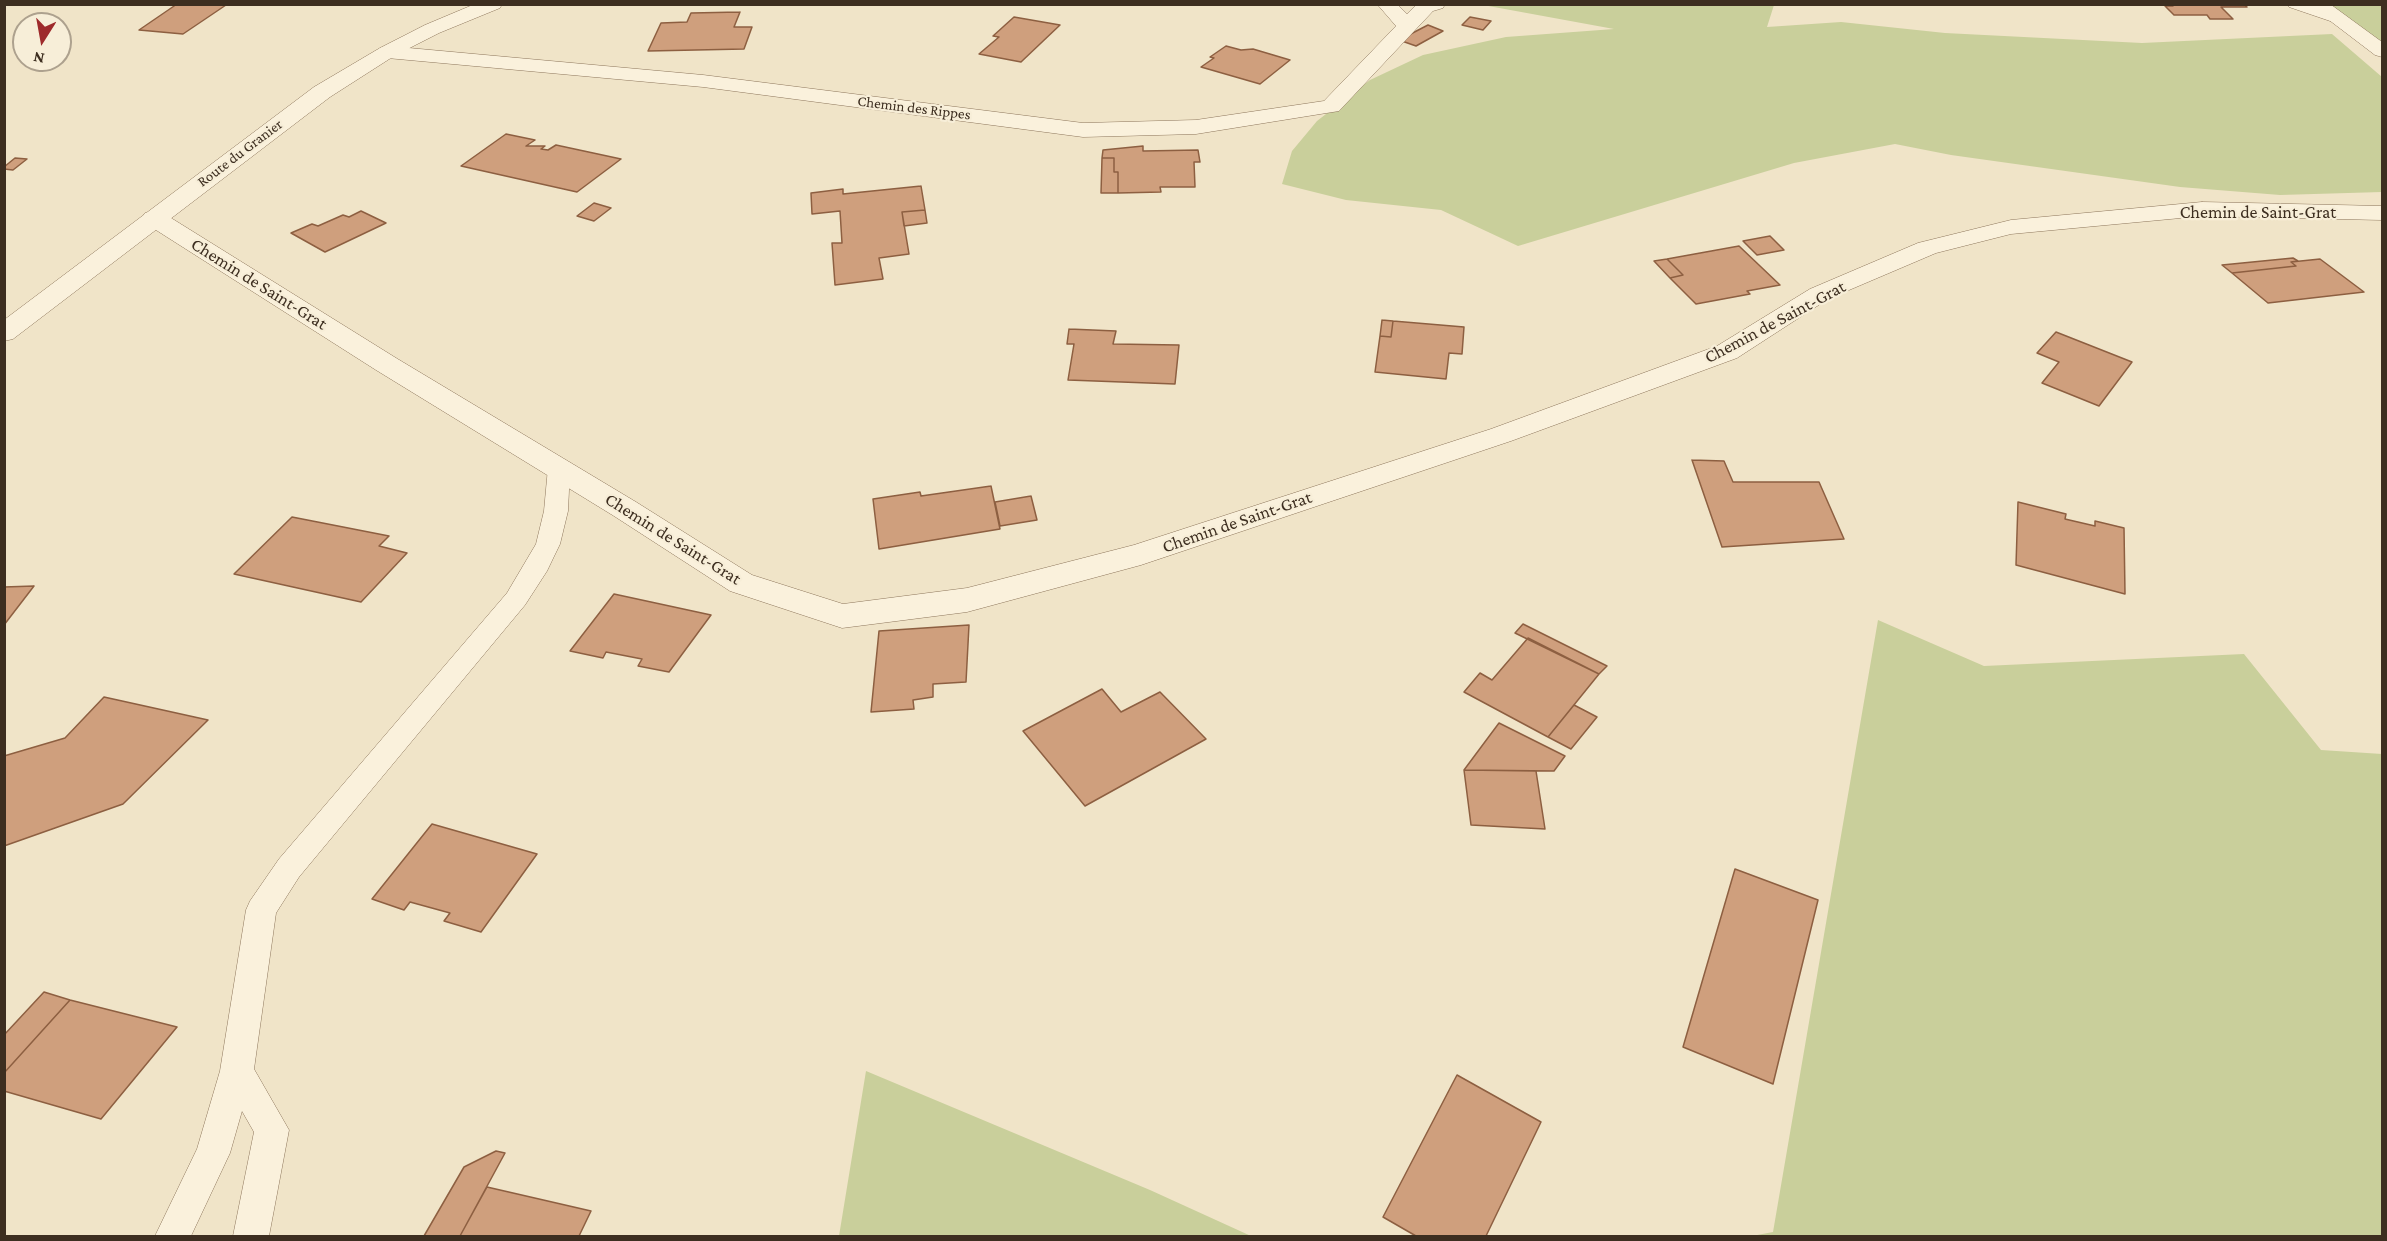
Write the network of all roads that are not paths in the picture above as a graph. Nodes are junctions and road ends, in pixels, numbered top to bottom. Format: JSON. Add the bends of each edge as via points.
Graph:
{"nodes":[{"id":1,"x":493,"y":4,"type":"edge"},
{"id":2,"x":1386,"y":4,"type":"edge"},
{"id":3,"x":1436,"y":4,"type":"edge"},
{"id":4,"x":2294,"y":4,"type":"edge"},
{"id":5,"x":2317,"y":4,"type":"edge"},
{"id":6,"x":2336,"y":18,"type":"junction"},
{"id":7,"x":1407,"y":26,"type":"junction"},
{"id":8,"x":2382,"y":51,"type":"edge"},
{"id":9,"x":387,"y":52,"type":"junction"},
{"id":10,"x":2382,"y":213,"type":"edge"},
{"id":11,"x":154,"y":218,"type":"junction"},
{"id":12,"x":4,"y":333,"type":"edge"},
{"id":13,"x":559,"y":468,"type":"junction"},
{"id":14,"x":237,"y":1071,"type":"junction"},
{"id":15,"x":173,"y":1236,"type":"edge"},
{"id":16,"x":251,"y":1236,"type":"edge"}],
"edges":[{"from":1,"to":9,"type":"street","name":"Route du Granier"},
{"from":2,"to":7,"type":"street"},
{"from":3,"to":7,"type":"street","name":"Chemin des Rippes","via":[[1426,6]]},
{"from":4,"to":6,"type":"lane"},
{"from":5,"to":6,"type":"street"},
{"from":6,"to":8,"type":"street"},
{"from":7,"to":9,"type":"street","name":"Chemin des Rippes","via":[[1331,106],[1196,127],[1083,130],[703,81]]},
{"from":9,"to":11,"type":"street","name":"Route du Granier","via":[[322,92]]},
{"from":10,"to":13,"type":"street","name":"Chemin de Saint-Grat","via":[[2202,209],[2111,216],[2011,226],[1927,248],[1819,294],[1727,352],[1670,374],[1501,435],[1141,554],[967,600],[842,616],[741,584]]},
{"from":11,"to":12,"type":"street","name":"Route du Granier"},
{"from":11,"to":13,"type":"street","name":"Chemin de Saint-Grat"},
{"from":13,"to":14,"type":"lane","via":[[556,511],[548,544],[516,599],[289,868],[261,910]]},
{"from":14,"to":15,"type":"lane","via":[[213,1152]]},
{"from":14,"to":16,"type":"lane","via":[[272,1130]]}]}
